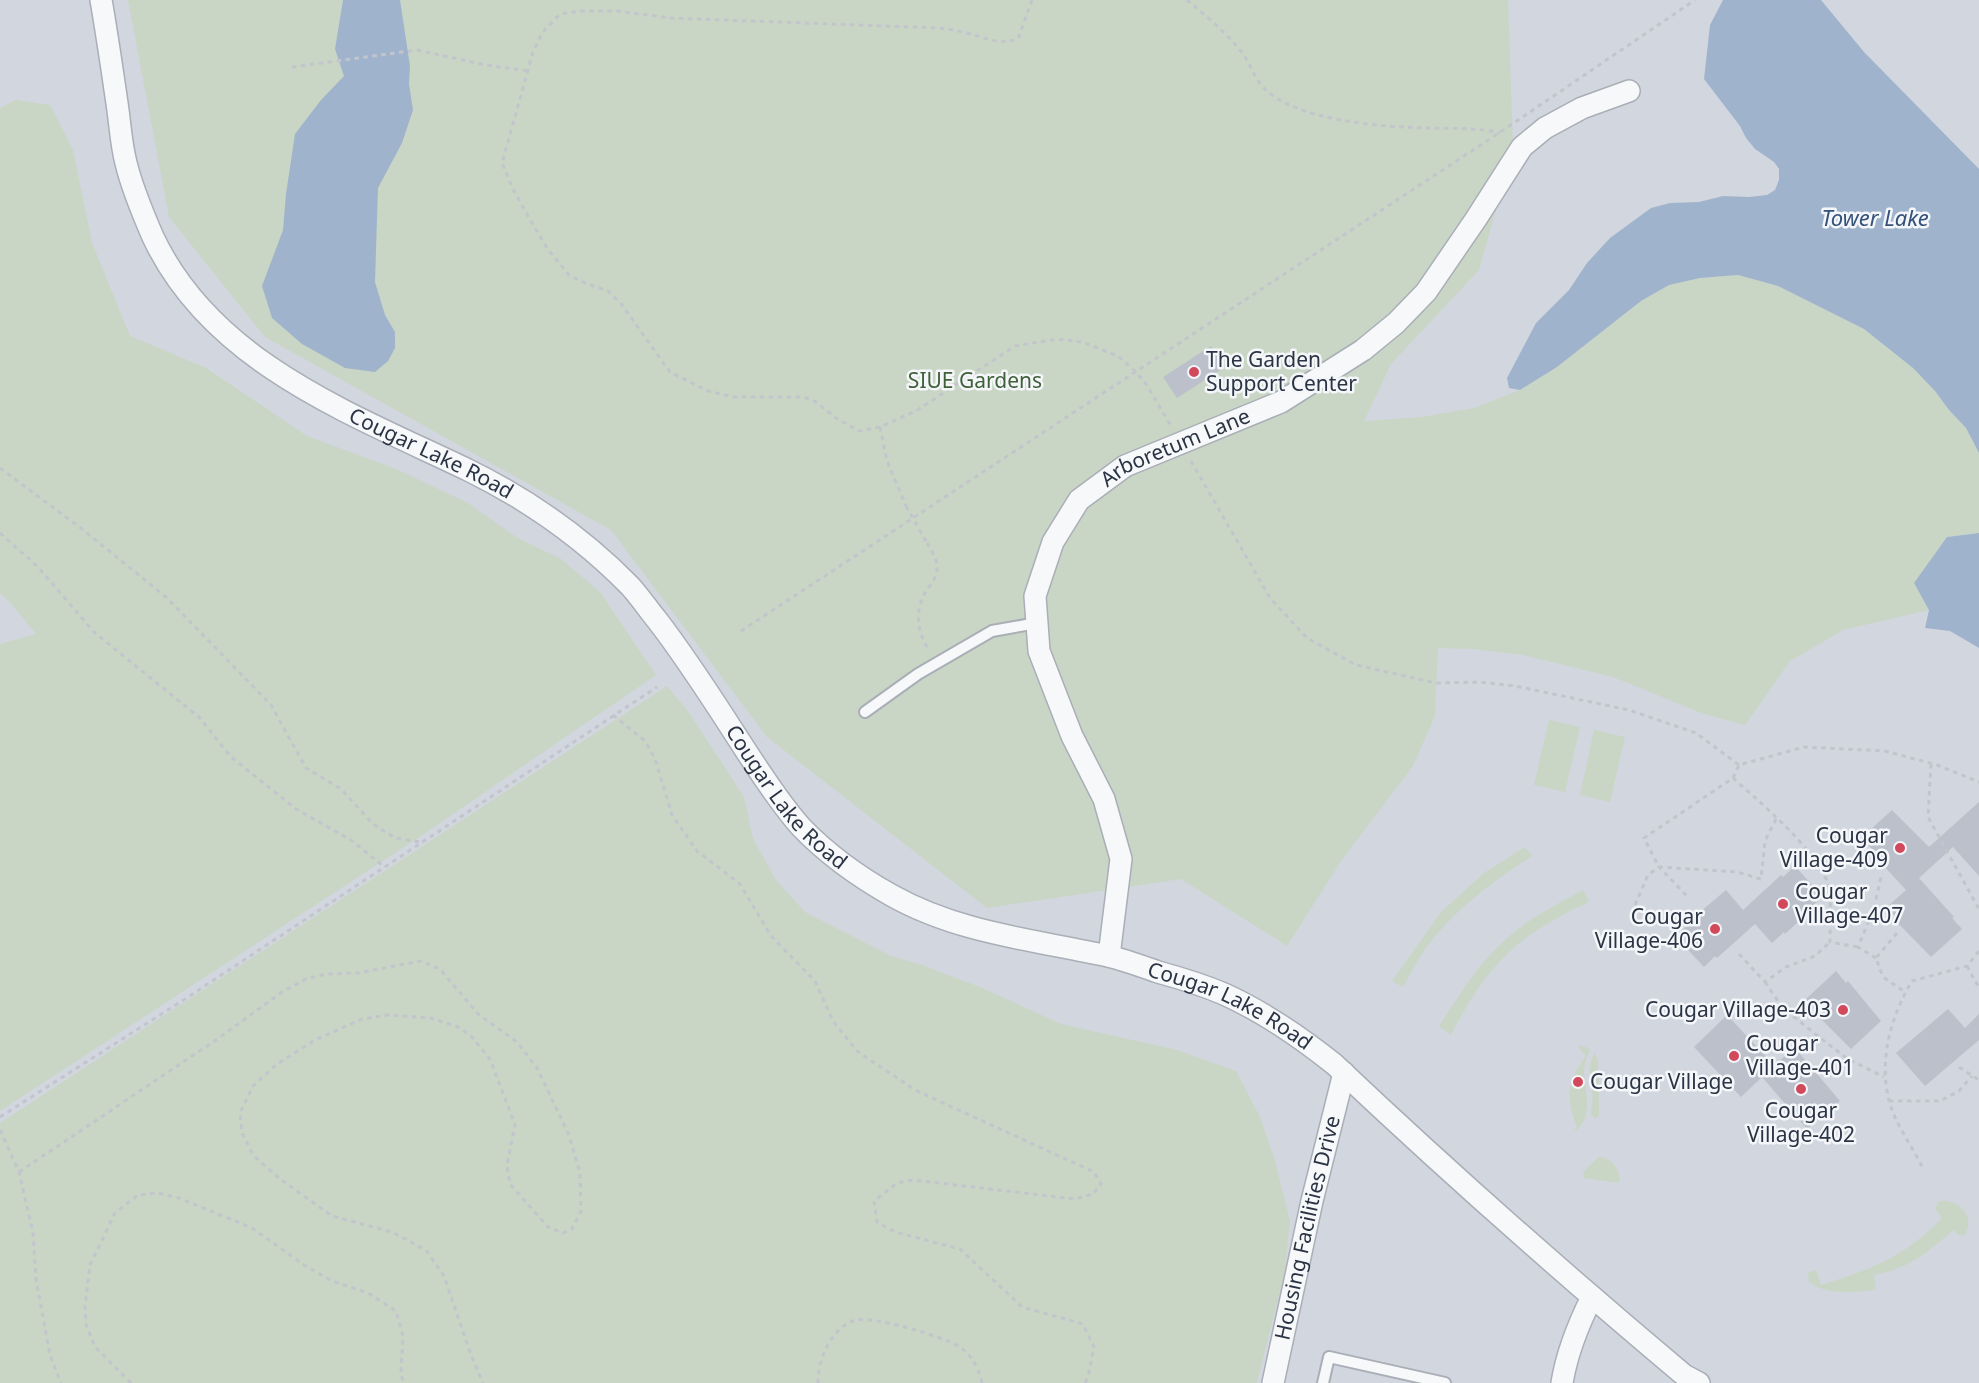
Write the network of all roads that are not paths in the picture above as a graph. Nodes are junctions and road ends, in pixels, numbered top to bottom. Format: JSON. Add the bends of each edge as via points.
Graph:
{"nodes":[{"id":1,"x":101,"y":0,"type":"edge"},
{"id":2,"x":1629,"y":91,"type":"dead end"},
{"id":3,"x":1037,"y":623,"type":"junction"},
{"id":4,"x":865,"y":712,"type":"dead end"},
{"id":5,"x":1109,"y":956,"type":"junction"},
{"id":6,"x":1344,"y":1073,"type":"junction"},
{"id":7,"x":1592,"y":1296,"type":"junction"},
{"id":8,"x":1273,"y":1383,"type":"edge"},
{"id":9,"x":1323,"y":1383,"type":"edge"},
{"id":10,"x":1445,"y":1383,"type":"edge"},
{"id":11,"x":1562,"y":1383,"type":"edge"},
{"id":12,"x":1699,"y":1383,"type":"edge"}],
"edges":[{"from":1,"to":5,"type":"street","name":"Cougar Lake Road","via":[[126,162],[138,199],[172,271],[218,327],[336,408],[513,495],[594,553],[632,588],[676,645],[778,798],[834,858],[895,898],[928,913],[969,927]]},
{"from":2,"to":3,"type":"street","name":"Arboretum Lane","via":[[1582,108],[1545,128],[1522,147],[1426,292],[1363,350],[1281,402],[1125,466],[1079,500],[1053,542],[1035,596]]},
{"from":3,"to":4,"type":"lane","via":[[992,631],[918,674]]},
{"from":3,"to":5,"type":"street","name":"Arboretum Lane","via":[[1039,651],[1072,736],[1104,799],[1121,859]]},
{"from":5,"to":6,"type":"street","name":"Cougar Lake Road","via":[[1223,994],[1297,1036]]},
{"from":6,"to":7,"type":"street","name":"Cougar Lake Road"},
{"from":6,"to":8,"type":"street","name":"Housing Facilities Drive"},
{"from":7,"to":11,"type":"street","via":[[1566,1359]]},
{"from":7,"to":12,"type":"street","name":"Cougar Lake Road","via":[[1684,1376]]},
{"from":9,"to":10,"type":"lane","via":[[1329,1357]]}]}
